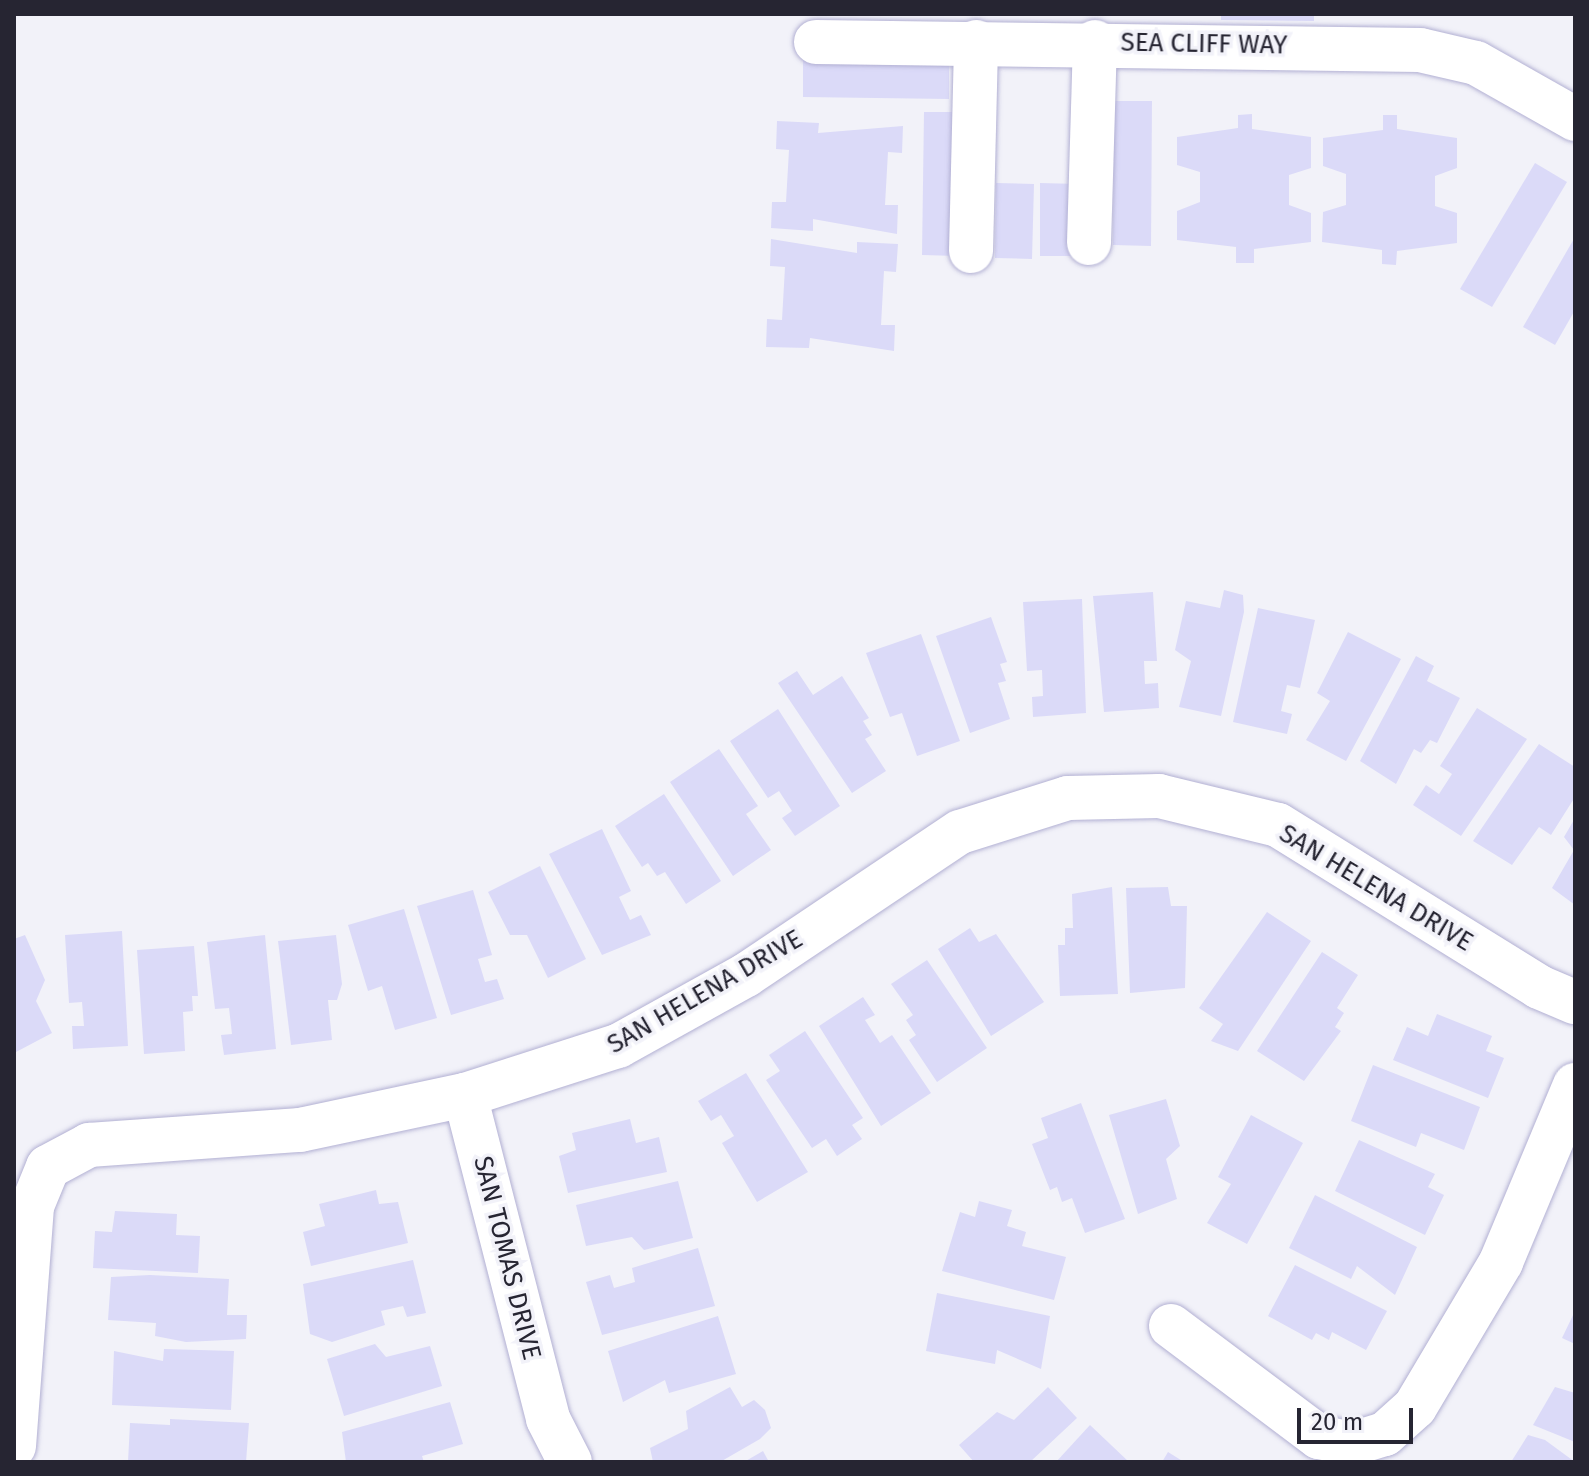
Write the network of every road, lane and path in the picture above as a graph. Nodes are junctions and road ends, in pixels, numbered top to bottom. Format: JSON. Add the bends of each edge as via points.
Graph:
{"nodes":[{"id":1,"x":1153,"y":28,"type":"edge"},
{"id":2,"x":1366,"y":31,"type":"edge"},
{"id":3,"x":816,"y":42,"type":"dead end"},
{"id":4,"x":976,"y":42,"type":"junction"},
{"id":5,"x":1095,"y":42,"type":"junction"},
{"id":6,"x":1575,"y":119,"type":"edge"},
{"id":7,"x":1089,"y":243,"type":"dead end"},
{"id":8,"x":971,"y":251,"type":"dead end"},
{"id":9,"x":1575,"y":1002,"type":"edge"},
{"id":10,"x":1575,"y":1085,"type":"edge"},
{"id":11,"x":465,"y":1095,"type":"junction"},
{"id":12,"x":1171,"y":1326,"type":"dead end"},
{"id":13,"x":14,"y":1446,"type":"edge"},
{"id":14,"x":570,"y":1462,"type":"edge"}],
"edges":[{"from":1,"to":2,"type":"street","name":"SEA CLIFF WAY"},
{"from":1,"to":5,"type":"street","name":"SEA CLIFF WAY"},
{"from":2,"to":6,"type":"street","name":"SEA CLIFF WAY","via":[[1476,63]]},
{"from":3,"to":4,"type":"street","name":"SEA CLIFF WAY"},
{"from":4,"to":5,"type":"street","name":"SEA CLIFF WAY"},
{"from":4,"to":8,"type":"street"},
{"from":5,"to":7,"type":"street"},
{"from":9,"to":11,"type":"street","name":"SAN HELENA DRIVE","via":[[1539,987],[1278,825],[1159,796],[1068,798],[960,832],[746,975],[618,1046]]},
{"from":10,"to":12,"type":"street","via":[[1501,1262],[1415,1407],[1385,1434],[1352,1444],[1319,1437]]},
{"from":11,"to":13,"type":"street","name":"SAN HELENA DRIVE","via":[[300,1130],[89,1145],[48,1167],[32,1206]]},
{"from":11,"to":14,"type":"street","name":"SAN TOMAS DRIVE","via":[[549,1421]]}]}
